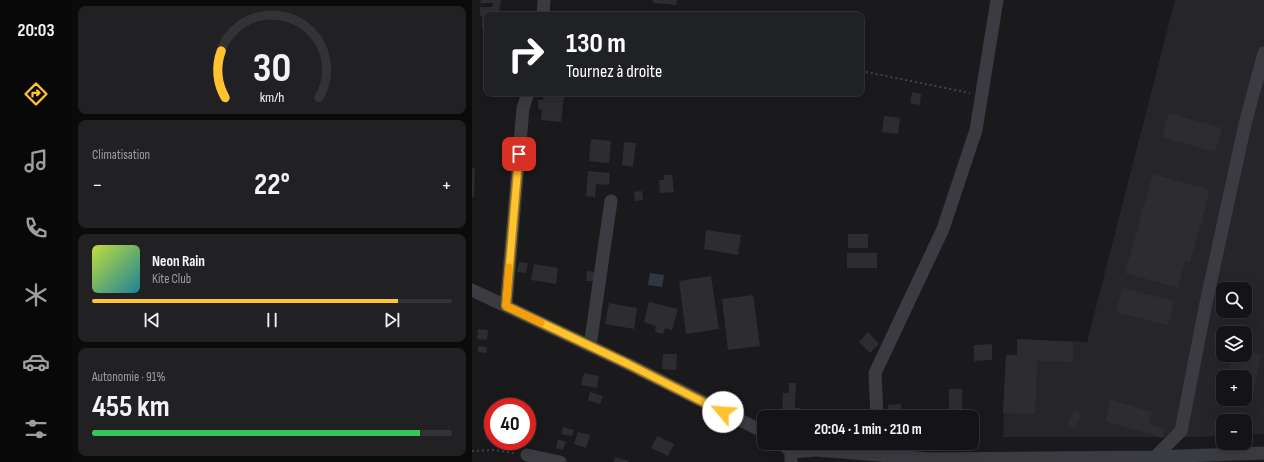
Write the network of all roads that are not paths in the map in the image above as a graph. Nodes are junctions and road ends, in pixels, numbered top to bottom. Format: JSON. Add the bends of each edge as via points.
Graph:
{"nodes":[{"id":1,"x":544,"y":0,"type":"edge"},
{"id":2,"x":997,"y":0,"type":"edge"},
{"id":3,"x":543,"y":12,"type":"edge"},
{"id":4,"x":1264,"y":53,"type":"edge"},
{"id":5,"x":527,"y":96,"type":"edge"},
{"id":6,"x":611,"y":202,"type":"dead end"},
{"id":7,"x":472,"y":290,"type":"edge"},
{"id":8,"x":506,"y":306,"type":"junction"},
{"id":9,"x":590,"y":346,"type":"junction"},
{"id":10,"x":877,"y":410,"type":"edge"},
{"id":11,"x":757,"y":429,"type":"edge"},
{"id":12,"x":816,"y":450,"type":"edge"},
{"id":13,"x":883,"y":450,"type":"edge"},
{"id":14,"x":788,"y":452,"type":"edge"},
{"id":15,"x":1264,"y":453,"type":"edge"},
{"id":16,"x":527,"y":455,"type":"road end"},
{"id":17,"x":1156,"y":457,"type":"junction"},
{"id":18,"x":560,"y":462,"type":"edge"}],
"edges":[{"from":1,"to":3,"type":"street"},
{"from":2,"to":10,"type":"street","via":[[976,130],[943,229],[875,373]]},
{"from":4,"to":17,"type":"street","via":[[1244,124],[1181,431]]},
{"from":5,"to":8,"type":"street","via":[[523,108]]},
{"from":6,"to":9,"type":"street"},
{"from":7,"to":8,"type":"street"},
{"from":8,"to":9,"type":"street"},
{"from":9,"to":11,"type":"street"},
{"from":12,"to":14,"type":"street"},
{"from":13,"to":17,"type":"street","via":[[929,459]]},
{"from":15,"to":17,"type":"street"},
{"from":16,"to":18,"type":"street"}]}
